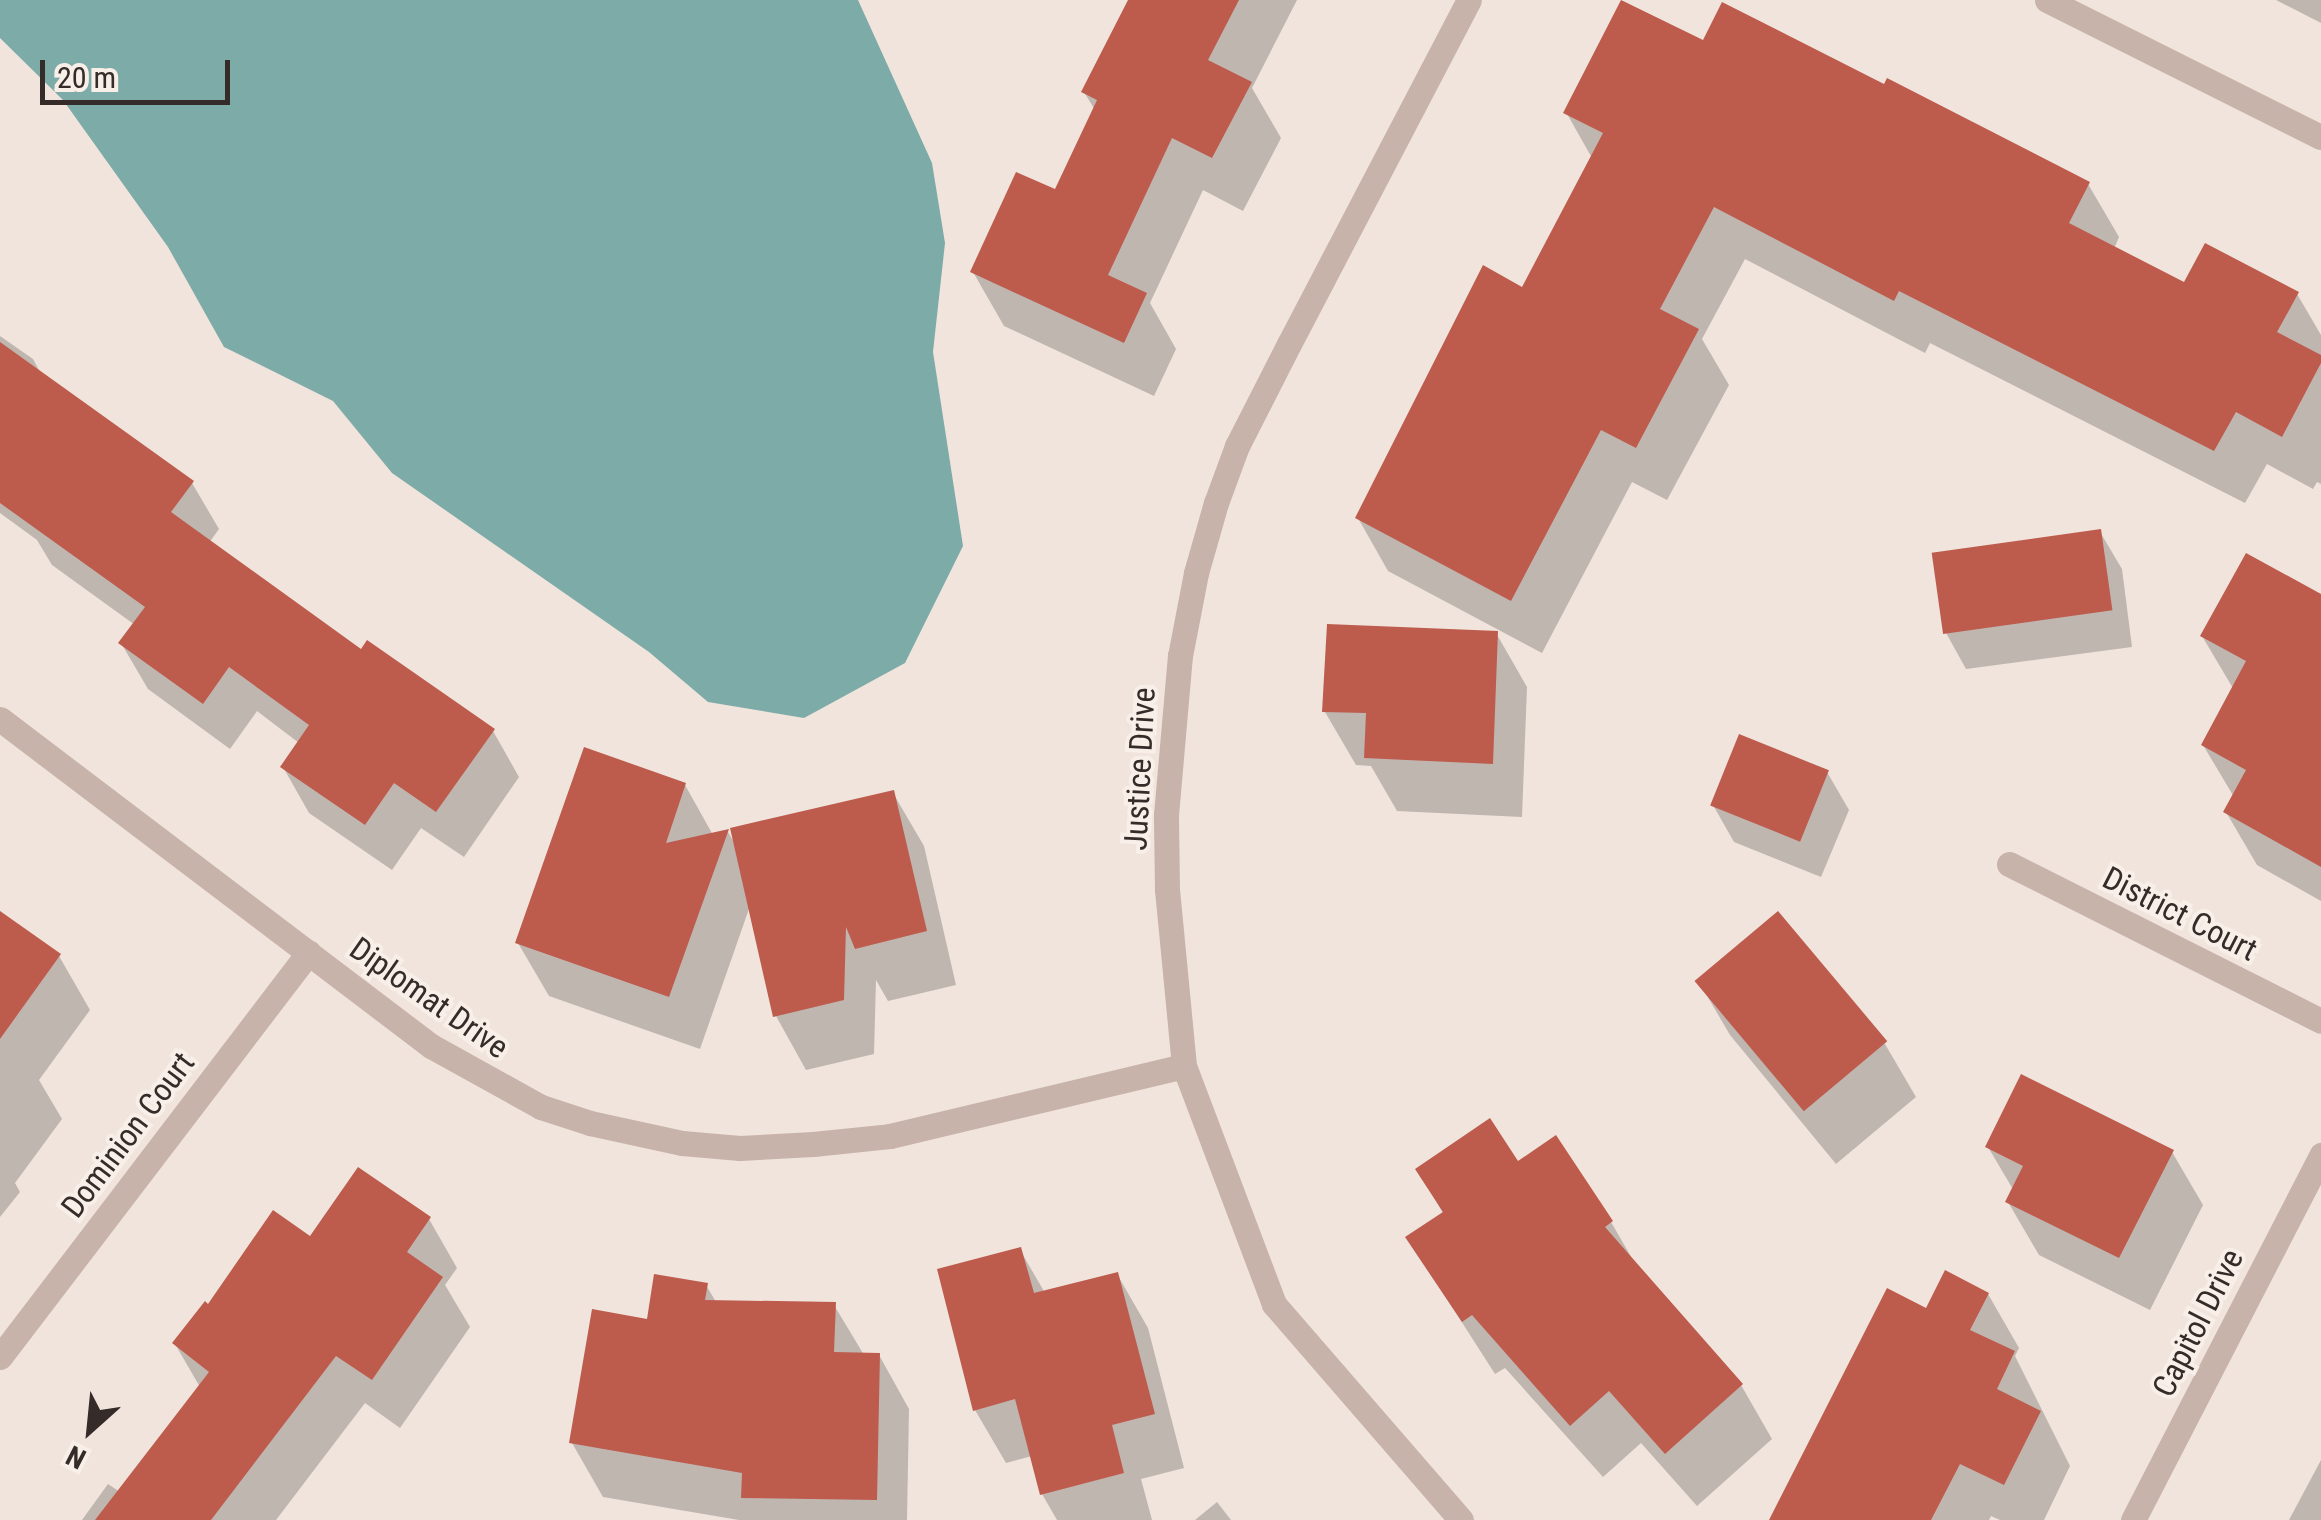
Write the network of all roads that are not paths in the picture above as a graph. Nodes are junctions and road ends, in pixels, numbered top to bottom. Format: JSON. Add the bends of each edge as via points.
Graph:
{"nodes":[{"id":1,"x":1470,"y":0,"type":"edge"},
{"id":2,"x":2047,"y":0,"type":"edge"},
{"id":3,"x":2321,"y":137,"type":"edge"},
{"id":4,"x":0,"y":719,"type":"edge"},
{"id":5,"x":2009,"y":864,"type":"dead end"},
{"id":6,"x":308,"y":952,"type":"junction"},
{"id":7,"x":2321,"y":1021,"type":"edge"},
{"id":8,"x":1184,"y":1066,"type":"junction"},
{"id":9,"x":2321,"y":1155,"type":"edge"},
{"id":10,"x":0,"y":1356,"type":"edge"},
{"id":11,"x":1461,"y":1520,"type":"edge"},
{"id":12,"x":2133,"y":1520,"type":"edge"}],
"edges":[{"from":1,"to":8,"type":"street","name":"Justice Drive","via":[[1238,446],[1196,574],[1180,656],[1166,815]]},
{"from":2,"to":3,"type":"street"},
{"from":4,"to":6,"type":"street","name":"Diplomat Drive"},
{"from":5,"to":7,"type":"street","name":"District Court"},
{"from":6,"to":8,"type":"street","name":"Diplomat Drive","via":[[485,1080],[541,1107],[682,1144],[740,1148],[890,1136]]},
{"from":6,"to":10,"type":"street","name":"Dominion Court"},
{"from":8,"to":11,"type":"street","name":"Justice Drive","via":[[1274,1304]]},
{"from":9,"to":12,"type":"street","name":"Capitol Drive"}]}
